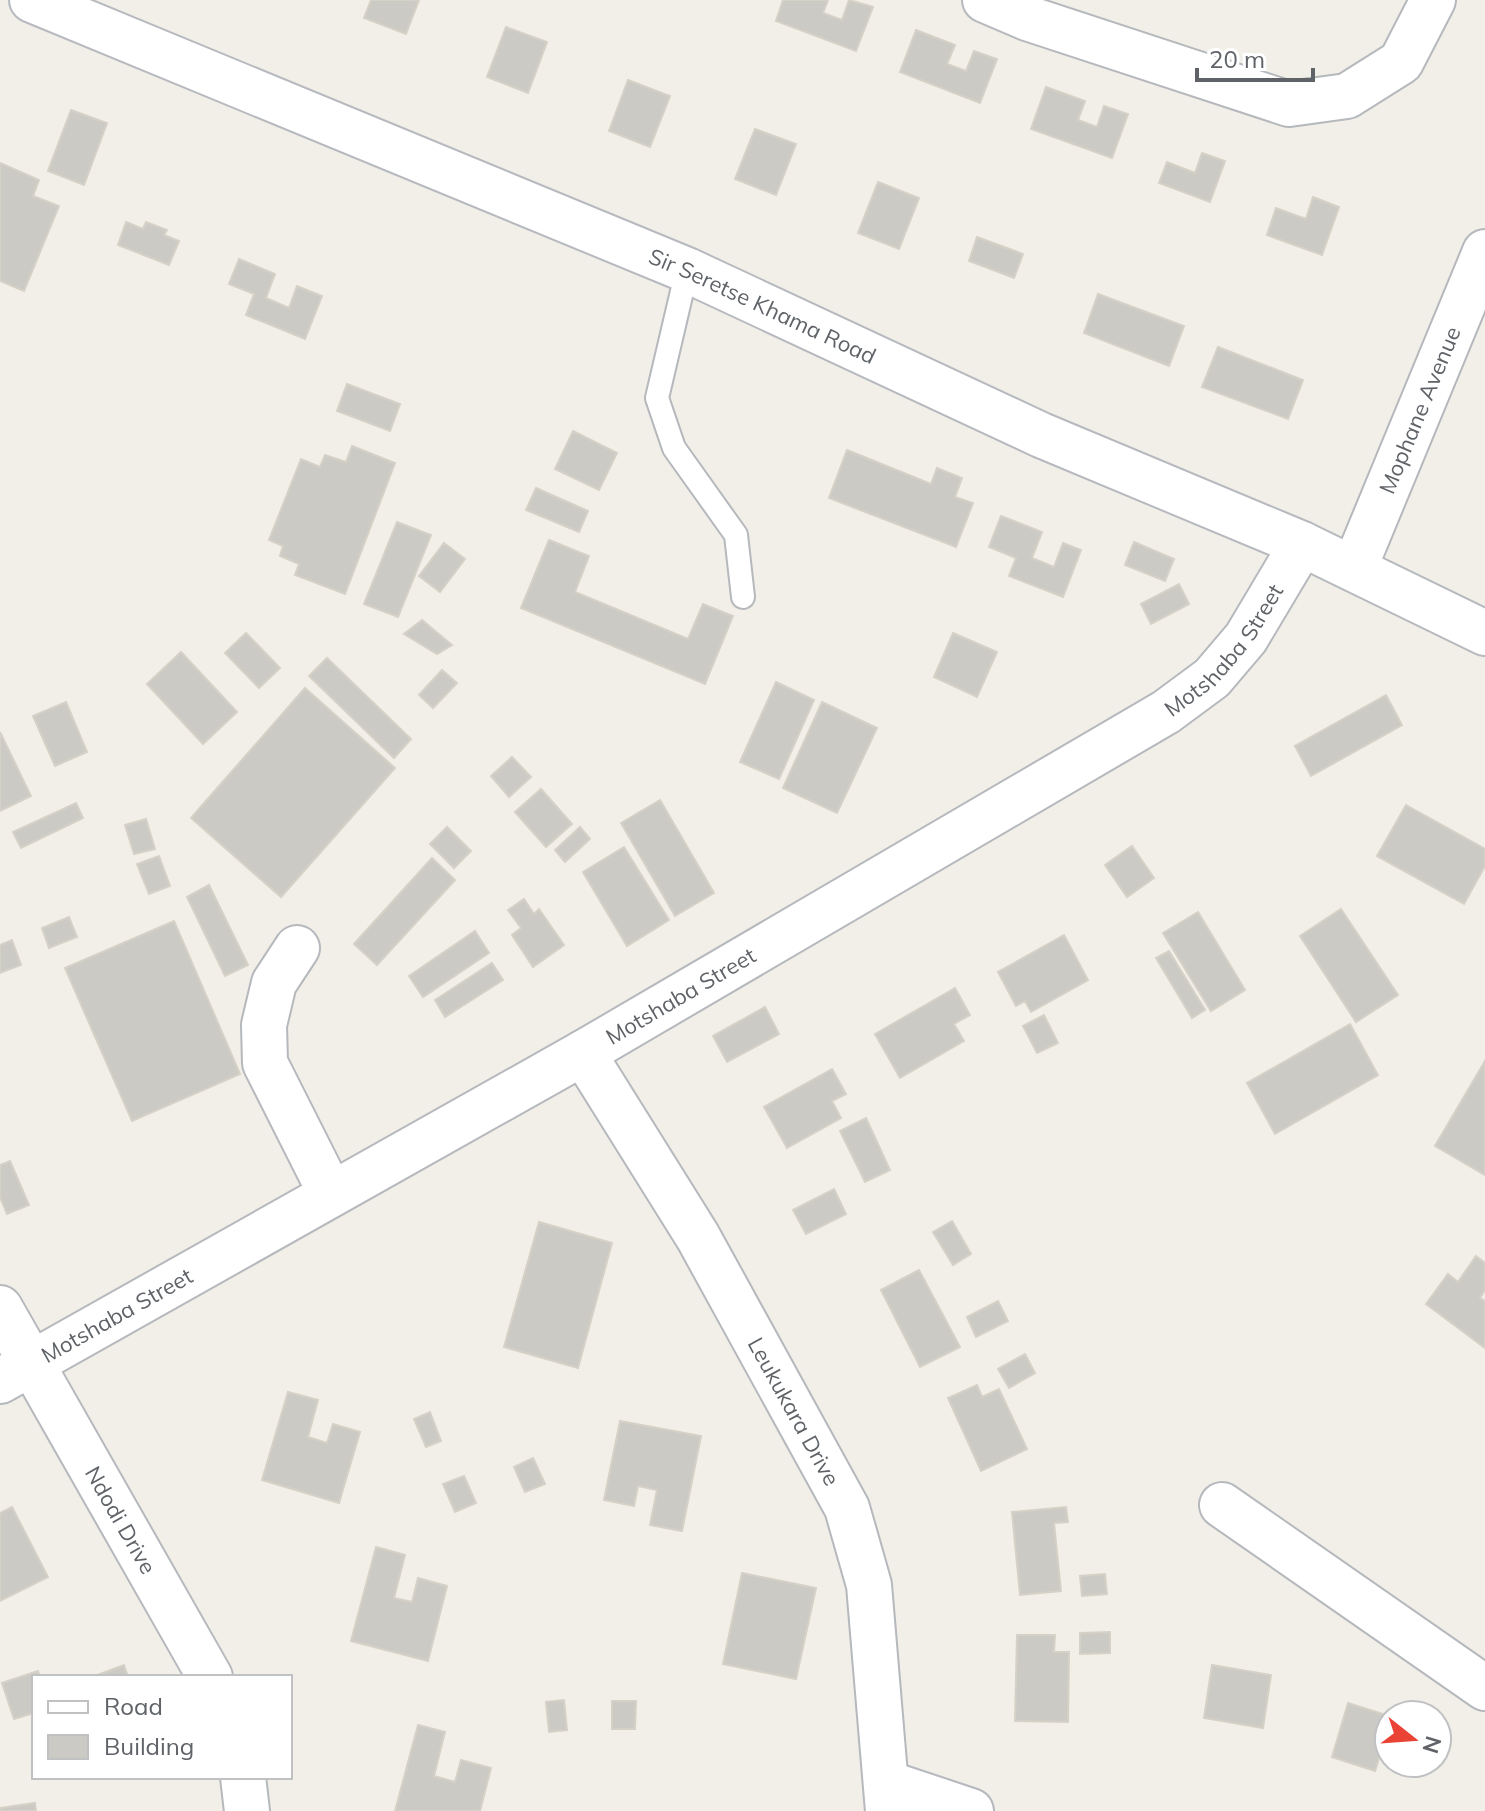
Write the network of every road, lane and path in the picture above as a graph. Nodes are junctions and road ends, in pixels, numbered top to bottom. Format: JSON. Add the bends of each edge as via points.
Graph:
{"nodes":[{"id":1,"x":32,"y":0,"type":"edge"},
{"id":2,"x":985,"y":0,"type":"edge"},
{"id":3,"x":1433,"y":0,"type":"edge"},
{"id":4,"x":1485,"y":252,"type":"edge"},
{"id":5,"x":687,"y":270,"type":"junction"},
{"id":6,"x":1302,"y":544,"type":"junction"},
{"id":7,"x":1354,"y":569,"type":"junction"},
{"id":8,"x":743,"y":597,"type":"dead end"},
{"id":9,"x":1485,"y":633,"type":"edge"},
{"id":10,"x":297,"y":948,"type":"dead end"},
{"id":11,"x":583,"y":1053,"type":"junction"},
{"id":12,"x":331,"y":1194,"type":"junction"},
{"id":13,"x":0,"y":1308,"type":"edge"},
{"id":14,"x":15,"y":1372,"type":"edge"},
{"id":15,"x":1222,"y":1505,"type":"dead end"},
{"id":16,"x":209,"y":1675,"type":"edge"},
{"id":17,"x":1485,"y":1688,"type":"edge"},
{"id":18,"x":243,"y":1779,"type":"edge"},
{"id":19,"x":888,"y":1797,"type":"edge"},
{"id":20,"x":247,"y":1811,"type":"edge"},
{"id":21,"x":971,"y":1811,"type":"edge"}],
"edges":[{"from":1,"to":5,"type":"street","name":"Sir Seretse Khama Road"},
{"from":2,"to":3,"type":"street","via":[[1289,104],[1347,96],[1401,62]]},
{"from":4,"to":7,"type":"street","name":"Mophane Avenue"},
{"from":5,"to":6,"type":"street","name":"Sir Seretse Khama Road","via":[[1041,435]]},
{"from":5,"to":8,"type":"lane","via":[[657,398],[674,448],[736,535]]},
{"from":6,"to":7,"type":"street","name":"Sir Seretse Khama Road"},
{"from":6,"to":11,"type":"street","name":"Motshaba Street","via":[[1246,638],[1212,678],[1166,712]]},
{"from":7,"to":9,"type":"street","name":"Sir Seretse Khama Road"},
{"from":10,"to":12,"type":"street","via":[[274,983],[264,1025],[265,1063]]},
{"from":11,"to":12,"type":"street","name":"Motshaba Street"},
{"from":11,"to":19,"type":"street","name":"Leukukara Drive","via":[[698,1237],[847,1508],[869,1585]]},
{"from":12,"to":14,"type":"street","name":"Motshaba Street"},
{"from":13,"to":14,"type":"street","name":"Ndodi Drive"},
{"from":14,"to":16,"type":"street","name":"Ndodi Drive"},
{"from":15,"to":17,"type":"street"},
{"from":18,"to":20,"type":"street"},
{"from":19,"to":21,"type":"street"}]}
